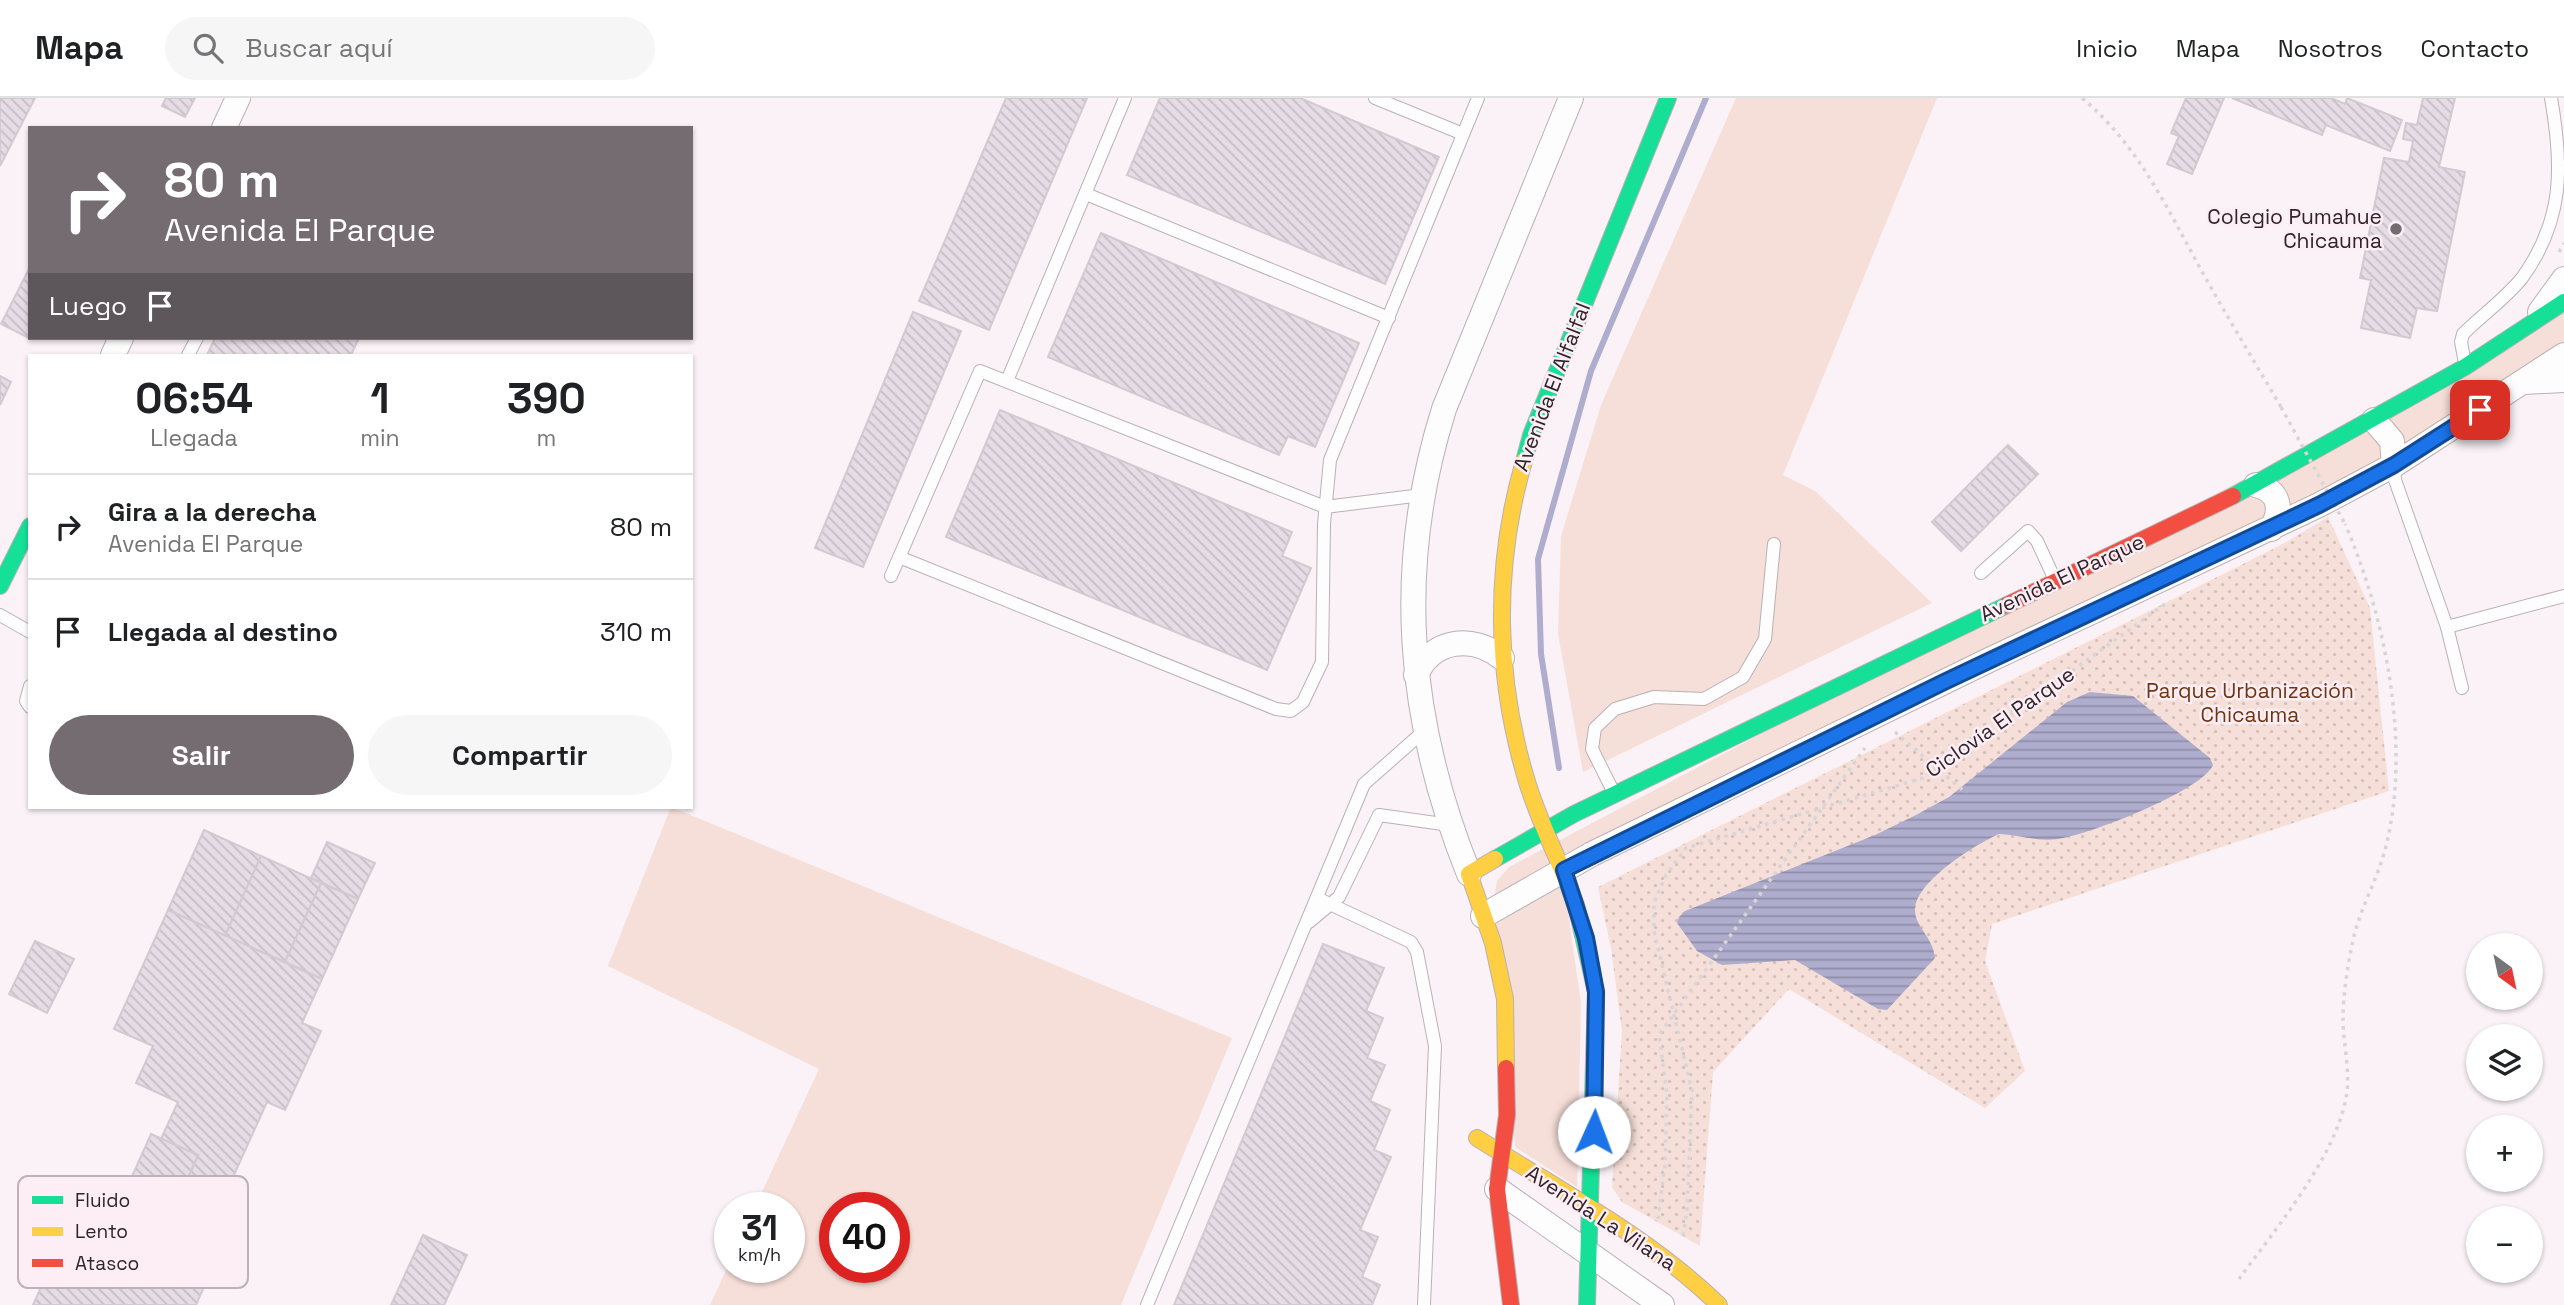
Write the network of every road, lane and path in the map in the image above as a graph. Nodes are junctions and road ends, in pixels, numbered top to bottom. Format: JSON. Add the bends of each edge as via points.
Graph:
{"nodes":[{"id":1,"x":238,"y":98,"type":"edge"},
{"id":2,"x":1125,"y":98,"type":"edge"},
{"id":3,"x":1375,"y":98,"type":"edge"},
{"id":4,"x":1478,"y":98,"type":"edge"},
{"id":5,"x":1571,"y":98,"type":"edge"},
{"id":6,"x":1668,"y":98,"type":"edge"},
{"id":7,"x":2082,"y":98,"type":"edge"},
{"id":8,"x":2551,"y":98,"type":"edge"},
{"id":9,"x":224,"y":126,"type":"edge"},
{"id":10,"x":1462,"y":134,"type":"junction"},
{"id":11,"x":1086,"y":194,"type":"junction"},
{"id":12,"x":2564,"y":279,"type":"edge"},
{"id":13,"x":2564,"y":302,"type":"edge"},
{"id":14,"x":1389,"y":318,"type":"junction"},
{"id":15,"x":2529,"y":326,"type":"junction"},
{"id":16,"x":2564,"y":355,"type":"edge"},
{"id":17,"x":2465,"y":367,"type":"junction"},
{"id":18,"x":2564,"y":380,"type":"edge"},
{"id":19,"x":1007,"y":381,"type":"junction"},
{"id":20,"x":2523,"y":382,"type":"junction"},
{"id":21,"x":2374,"y":420,"type":"junction"},
{"id":22,"x":2394,"y":465,"type":"junction"},
{"id":23,"x":2256,"y":485,"type":"junction"},
{"id":24,"x":1422,"y":495,"type":"junction"},
{"id":25,"x":1325,"y":507,"type":"junction"},
{"id":26,"x":2344,"y":510,"type":"dead end"},
{"id":27,"x":2331,"y":516,"type":"dead end"},
{"id":28,"x":2271,"y":528,"type":"junction"},
{"id":29,"x":28,"y":530,"type":"edge"},
{"id":30,"x":1774,"y":544,"type":"dead end"},
{"id":31,"x":899,"y":557,"type":"junction"},
{"id":32,"x":13,"y":560,"type":"junction"},
{"id":33,"x":28,"y":566,"type":"edge"},
{"id":34,"x":1981,"y":573,"type":"dead end"},
{"id":35,"x":891,"y":576,"type":"dead end"},
{"id":36,"x":2055,"y":580,"type":"junction"},
{"id":37,"x":0,"y":586,"type":"edge"},
{"id":38,"x":2564,"y":596,"type":"edge"},
{"id":39,"x":2171,"y":600,"type":"dead end"},
{"id":40,"x":0,"y":615,"type":"edge"},
{"id":41,"x":2447,"y":626,"type":"junction"},
{"id":42,"x":28,"y":631,"type":"edge"},
{"id":43,"x":1924,"y":644,"type":"junction"},
{"id":44,"x":1502,"y":658,"type":"junction"},
{"id":45,"x":1416,"y":675,"type":"junction"},
{"id":46,"x":1944,"y":682,"type":"junction"},
{"id":47,"x":2462,"y":688,"type":"dead end"},
{"id":48,"x":1888,"y":726,"type":"dead end"},
{"id":49,"x":1424,"y":731,"type":"junction"},
{"id":50,"x":1868,"y":743,"type":"dead end"},
{"id":51,"x":1938,"y":768,"type":"junction"},
{"id":52,"x":1966,"y":793,"type":"dead end"},
{"id":53,"x":1615,"y":794,"type":"junction"},
{"id":54,"x":1825,"y":806,"type":"junction"},
{"id":55,"x":1450,"y":825,"type":"junction"},
{"id":56,"x":1546,"y":829,"type":"junction"},
{"id":57,"x":1564,"y":870,"type":"junction"},
{"id":58,"x":1469,"y":874,"type":"junction"},
{"id":59,"x":1317,"y":898,"type":"junction"},
{"id":60,"x":1330,"y":904,"type":"junction"},
{"id":61,"x":1483,"y":916,"type":"junction"},
{"id":62,"x":1306,"y":925,"type":"junction"},
{"id":63,"x":1675,"y":1016,"type":"junction"},
{"id":64,"x":1477,"y":1138,"type":"dead end"},
{"id":65,"x":1504,"y":1156,"type":"junction"},
{"id":66,"x":1497,"y":1189,"type":"junction"},
{"id":67,"x":1592,"y":1210,"type":"junction"},
{"id":68,"x":1654,"y":1250,"type":"junction"},
{"id":69,"x":1589,"y":1255,"type":"junction"},
{"id":70,"x":1678,"y":1268,"type":"junction"},
{"id":71,"x":2239,"y":1279,"type":"dead end"},
{"id":72,"x":1147,"y":1305,"type":"edge"},
{"id":73,"x":1424,"y":1305,"type":"edge"},
{"id":74,"x":1511,"y":1305,"type":"edge"},
{"id":75,"x":1587,"y":1305,"type":"edge"},
{"id":76,"x":1662,"y":1305,"type":"edge"},
{"id":77,"x":1719,"y":1305,"type":"edge"}],
"edges":[{"from":1,"to":9,"type":"street"},
{"from":2,"to":11,"type":"lane"},
{"from":3,"to":10,"type":"lane"},
{"from":4,"to":10,"type":"lane"},
{"from":5,"to":24,"type":"street","via":[[1444,409]]},
{"from":6,"to":44,"type":"street","name":"Avenida El Alfalfal","via":[[1520,468],[1502,568]]},
{"from":7,"to":71,"type":"path","bridge":true,"via":[[2126,141],[2151,177],[2345,524],[2377,613],[2394,719],[2394,789],[2386,849],[2354,938],[2343,1016],[2346,1098],[2326,1151]]},
{"from":8,"to":17,"type":"lane","via":[[2562,175],[2554,222],[2523,277],[2463,334]]},
{"from":10,"to":14,"type":"lane"},
{"from":11,"to":14,"type":"lane"},
{"from":11,"to":19,"type":"lane"},
{"from":12,"to":15,"type":"street"},
{"from":13,"to":15,"type":"street","name":"Avenida El Parque"},
{"from":14,"to":25,"type":"lane","via":[[1336,444]]},
{"from":15,"to":17,"type":"street","name":"Avenida El Parque"},
{"from":16,"to":20,"type":"street","name":"Avenida El Parque"},
{"from":17,"to":21,"type":"street","name":"Avenida El Parque"},
{"from":18,"to":20,"type":"street"},
{"from":19,"to":25,"type":"lane"},
{"from":19,"to":31,"type":"lane","via":[[980,370]]},
{"from":20,"to":22,"type":"street","name":"Avenida El Parque"},
{"from":21,"to":22,"type":"street","via":[[2392,441]]},
{"from":21,"to":23,"type":"street","name":"Avenida El Parque"},
{"from":22,"to":28,"type":"street","name":"Avenida El Parque"},
{"from":22,"to":41,"type":"lane","via":[[2395,480]]},
{"from":23,"to":28,"type":"street","via":[[2270,490],[2278,503],[2278,518]]},
{"from":23,"to":36,"type":"street","name":"Avenida El Parque"},
{"from":24,"to":25,"type":"lane"},
{"from":24,"to":45,"type":"street","via":[[1413,589]]},
{"from":25,"to":31,"type":"lane","via":[[1322,662],[1303,702],[1291,711],[1276,709]]},
{"from":26,"to":27,"type":"path"},
{"from":28,"to":46,"type":"street","name":"Avenida El Parque"},
{"from":29,"to":32,"type":"street"},
{"from":30,"to":53,"type":"lane","via":[[1765,639],[1743,677],[1704,699],[1654,697],[1615,709],[1595,728],[1592,749]]},
{"from":31,"to":35,"type":"lane"},
{"from":32,"to":33,"type":"lane"},
{"from":32,"to":37,"type":"street"},
{"from":34,"to":36,"type":"lane","via":[[2028,531],[2038,541]]},
{"from":36,"to":43,"type":"street","name":"Avenida El Parque"},
{"from":38,"to":41,"type":"lane"},
{"from":39,"to":51,"type":"path","name":"Ciclovía El Parque"},
{"from":40,"to":42,"type":"lane"},
{"from":41,"to":47,"type":"lane"},
{"from":43,"to":46,"type":"street","via":[[1925,668]]},
{"from":43,"to":53,"type":"street","name":"Avenida El Parque"},
{"from":44,"to":45,"type":"street","via":[[1484,646],[1451,644],[1432,652]]},
{"from":44,"to":56,"type":"street","name":"Avenida El Alfalfal","via":[[1521,764]]},
{"from":45,"to":49,"type":"street"},
{"from":46,"to":57,"type":"street","name":"Avenida El Parque"},
{"from":48,"to":51,"type":"path"},
{"from":49,"to":55,"type":"street"},
{"from":49,"to":59,"type":"lane","via":[[1364,784]]},
{"from":50,"to":54,"type":"path"},
{"from":51,"to":52,"type":"path"},
{"from":51,"to":54,"type":"path","name":"Ciclovía El Parque","via":[[1923,778]]},
{"from":53,"to":56,"type":"street","name":"Avenida El Parque"},
{"from":54,"to":63,"type":"path"},
{"from":54,"to":63,"type":"path","name":"Ciclovía El Parque","via":[[1686,848],[1665,877],[1654,902],[1654,931]]},
{"from":55,"to":58,"type":"street"},
{"from":55,"to":60,"type":"lane","via":[[1379,815],[1339,897]]},
{"from":56,"to":57,"type":"street","name":"Avenida El Alfalfal"},
{"from":56,"to":58,"type":"street","name":"Avenida El Parque"},
{"from":57,"to":61,"type":"street","name":"Avenida El Parque"},
{"from":57,"to":67,"type":"street","name":"Avenida El Alfalfal","via":[[1586,938],[1596,992]]},
{"from":58,"to":61,"type":"street"},
{"from":59,"to":60,"type":"lane"},
{"from":59,"to":62,"type":"lane"},
{"from":60,"to":62,"type":"lane"},
{"from":60,"to":73,"type":"lane","via":[[1411,942],[1417,952],[1435,1046]]},
{"from":61,"to":65,"type":"street","via":[[1505,999]]},
{"from":62,"to":72,"type":"lane"},
{"from":63,"to":68,"type":"path","via":[[1659,1035],[1667,1094],[1665,1164]]},
{"from":63,"to":70,"type":"path","name":"Ciclovía El Parque","via":[[1692,1091],[1687,1210]]},
{"from":64,"to":65,"type":"street","name":"Avenida La Vilana"},
{"from":65,"to":66,"type":"street"},
{"from":65,"to":67,"type":"street","name":"Avenida La Vilana"},
{"from":66,"to":69,"type":"street","name":"Avenida La Vilana"},
{"from":66,"to":74,"type":"street"},
{"from":67,"to":68,"type":"street","name":"Avenida La Vilana"},
{"from":67,"to":69,"type":"street","name":"Avenida El Alfalfal"},
{"from":68,"to":70,"type":"street","name":"Avenida La Vilana"},
{"from":69,"to":75,"type":"street","name":"Avenida El Alfalfal"},
{"from":69,"to":76,"type":"street","name":"Avenida La Vilana"},
{"from":70,"to":77,"type":"street","name":"Avenida La Vilana"}]}
